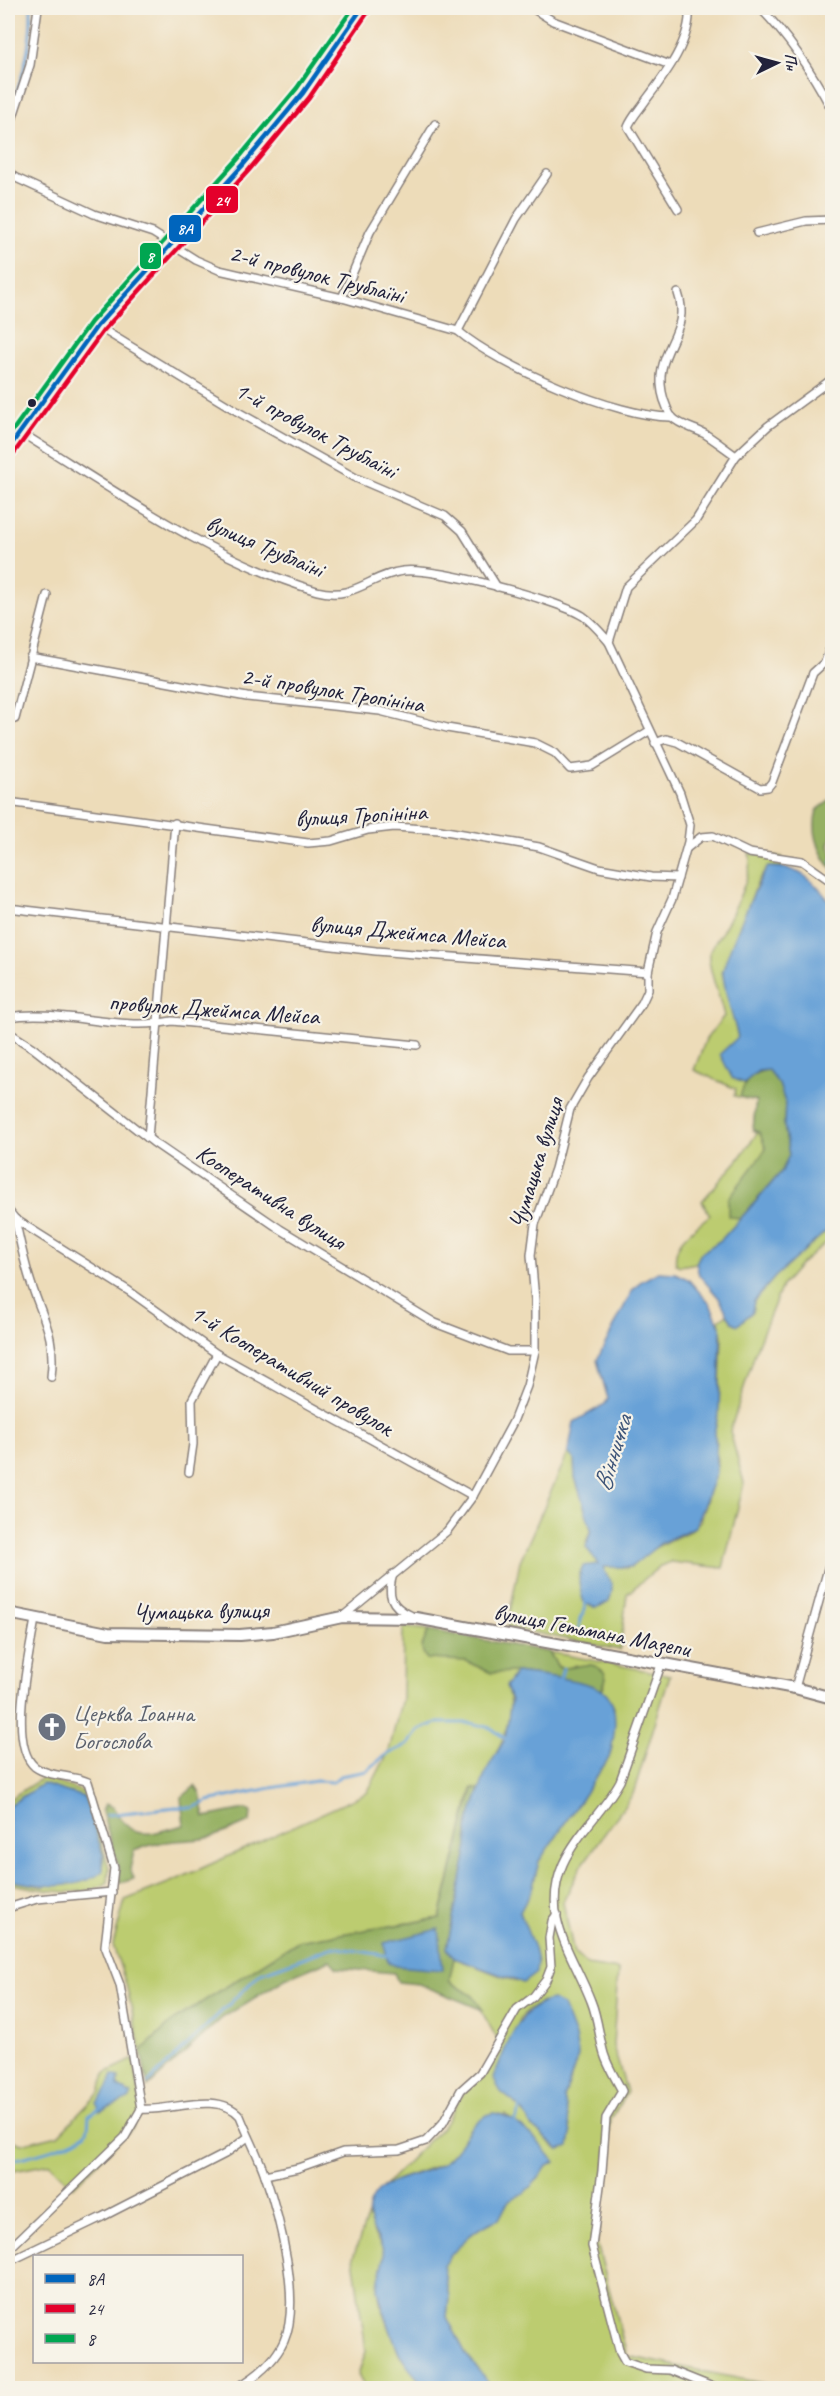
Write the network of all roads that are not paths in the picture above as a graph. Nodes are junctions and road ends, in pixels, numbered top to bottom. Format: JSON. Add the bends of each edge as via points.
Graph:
{"nodes":[{"id":1,"x":38,"y":8,"type":"edge"},
{"id":2,"x":362,"y":8,"type":"edge"},
{"id":3,"x":532,"y":8,"type":"edge"},
{"id":4,"x":689,"y":8,"type":"edge"},
{"id":5,"x":759,"y":8,"type":"edge"},
{"id":6,"x":670,"y":65,"type":"junction"},
{"id":7,"x":832,"y":110,"type":"edge"},
{"id":8,"x":435,"y":124,"type":"dead end"},
{"id":9,"x":8,"y":132,"type":"edge"},
{"id":10,"x":8,"y":170,"type":"edge"},
{"id":11,"x":547,"y":174,"type":"dead end"},
{"id":12,"x":678,"y":209,"type":"dead end"},
{"id":13,"x":832,"y":220,"type":"edge"},
{"id":14,"x":757,"y":233,"type":"dead end"},
{"id":15,"x":171,"y":245,"type":"junction"},
{"id":16,"x":678,"y":293,"type":"dead end"},
{"id":17,"x":342,"y":297,"type":"junction"},
{"id":18,"x":97,"y":326,"type":"junction"},
{"id":19,"x":458,"y":331,"type":"junction"},
{"id":20,"x":832,"y":379,"type":"edge"},
{"id":21,"x":672,"y":417,"type":"junction"},
{"id":22,"x":20,"y":432,"type":"junction"},
{"id":23,"x":8,"y":449,"type":"edge"},
{"id":24,"x":736,"y":456,"type":"junction"},
{"id":25,"x":497,"y":587,"type":"junction"},
{"id":26,"x":47,"y":595,"type":"dead end"},
{"id":27,"x":609,"y":642,"type":"junction"},
{"id":28,"x":832,"y":643,"type":"edge"},
{"id":29,"x":30,"y":657,"type":"junction"},
{"id":30,"x":8,"y":721,"type":"edge"},
{"id":31,"x":649,"y":731,"type":"junction"},
{"id":32,"x":655,"y":743,"type":"junction"},
{"id":33,"x":8,"y":802,"type":"edge"},
{"id":34,"x":175,"y":823,"type":"junction"},
{"id":35,"x":684,"y":853,"type":"junction"},
{"id":36,"x":678,"y":878,"type":"junction"},
{"id":37,"x":832,"y":882,"type":"edge"},
{"id":38,"x":8,"y":908,"type":"edge"},
{"id":39,"x":166,"y":926,"type":"junction"},
{"id":40,"x":648,"y":972,"type":"junction"},
{"id":41,"x":8,"y":1017,"type":"edge"},
{"id":42,"x":159,"y":1023,"type":"junction"},
{"id":43,"x":8,"y":1032,"type":"edge"},
{"id":44,"x":417,"y":1045,"type":"dead end"},
{"id":45,"x":148,"y":1138,"type":"junction"},
{"id":46,"x":8,"y":1210,"type":"edge"},
{"id":47,"x":15,"y":1219,"type":"junction"},
{"id":48,"x":535,"y":1351,"type":"junction"},
{"id":49,"x":217,"y":1354,"type":"junction"},
{"id":50,"x":51,"y":1377,"type":"dead end"},
{"id":51,"x":189,"y":1472,"type":"dead end"},
{"id":52,"x":473,"y":1496,"type":"junction"},
{"id":53,"x":832,"y":1554,"type":"edge"},
{"id":54,"x":393,"y":1574,"type":"junction"},
{"id":55,"x":8,"y":1612,"type":"edge"},
{"id":56,"x":342,"y":1617,"type":"junction"},
{"id":57,"x":416,"y":1618,"type":"junction"},
{"id":58,"x":34,"y":1619,"type":"junction"},
{"id":59,"x":661,"y":1665,"type":"junction"},
{"id":60,"x":795,"y":1688,"type":"junction"},
{"id":61,"x":832,"y":1698,"type":"edge"},
{"id":62,"x":112,"y":1892,"type":"junction"},
{"id":63,"x":8,"y":1908,"type":"edge"},
{"id":64,"x":557,"y":1914,"type":"junction"},
{"id":65,"x":141,"y":2109,"type":"junction"},
{"id":66,"x":248,"y":2137,"type":"junction"},
{"id":67,"x":265,"y":2175,"type":"junction"},
{"id":68,"x":8,"y":2250,"type":"edge"},
{"id":69,"x":8,"y":2262,"type":"edge"},
{"id":70,"x":236,"y":2388,"type":"edge"},
{"id":71,"x":715,"y":2388,"type":"edge"}],
"edges":[{"from":1,"to":9,"type":"street","via":[[30,65]]},
{"from":2,"to":15,"type":"street","via":[[303,93]]},
{"from":3,"to":6,"type":"street","via":[[553,21]]},
{"from":4,"to":6,"type":"street","via":[[686,34]]},
{"from":5,"to":7,"type":"street","via":[[801,57]]},
{"from":6,"to":12,"type":"street","via":[[628,128]]},
{"from":8,"to":17,"type":"street","via":[[370,232]]},
{"from":10,"to":15,"type":"street","name":"2-й провулок Трублаїні","via":[[14,177],[94,214],[153,233]]},
{"from":11,"to":19,"type":"street","via":[[516,219]]},
{"from":13,"to":14,"type":"street"},
{"from":15,"to":17,"type":"street","name":"2-й провулок Трублаїні","via":[[219,270]]},
{"from":15,"to":18,"type":"street"},
{"from":16,"to":21,"type":"street","via":[[682,320],[660,370],[660,386]]},
{"from":17,"to":19,"type":"street","name":"2-й провулок Трублаїні"},
{"from":18,"to":22,"type":"street"},
{"from":18,"to":25,"type":"street","name":"1-й провулок Трублаїні","via":[[356,478],[445,516],[462,531]]},
{"from":19,"to":21,"type":"street","name":"2-й провулок Трублаїні","via":[[472,343],[567,390],[609,406],[652,417]]},
{"from":20,"to":24,"type":"street","via":[[768,426]]},
{"from":21,"to":24,"type":"street"},
{"from":22,"to":23,"type":"street"},
{"from":22,"to":25,"type":"street","name":"вулиця Трублаїні","via":[[183,531],[259,569],[315,590],[333,594],[352,592],[387,575],[415,570]]},
{"from":24,"to":27,"type":"street","via":[[696,520],[626,588]]},
{"from":25,"to":27,"type":"street","name":"вулиця Трублаїні","via":[[541,599],[583,617]]},
{"from":26,"to":29,"type":"street"},
{"from":27,"to":31,"type":"street","name":"Чумацька вулиця"},
{"from":28,"to":32,"type":"street","via":[[825,662],[813,673],[768,787],[760,788],[677,742],[666,739]]},
{"from":29,"to":30,"type":"street","via":[[15,719]]},
{"from":29,"to":31,"type":"street","name":"2-й провулок Тропініна","via":[[247,697],[380,711],[447,728],[535,742],[555,753],[570,768],[591,766]]},
{"from":31,"to":32,"type":"street","name":"Чумацька вулиця"},
{"from":32,"to":35,"type":"street","name":"Чумацька вулиця","via":[[680,793],[690,825]]},
{"from":33,"to":34,"type":"street","name":"вулиця Тропініна"},
{"from":34,"to":36,"type":"street","name":"вулиця Тропініна","via":[[308,843],[394,827],[440,830],[539,847],[599,868]]},
{"from":34,"to":39,"type":"street"},
{"from":35,"to":36,"type":"street","name":"Чумацька вулиця"},
{"from":35,"to":37,"type":"street","via":[[700,837],[713,836],[748,853],[802,861]]},
{"from":36,"to":40,"type":"street","name":"Чумацька вулиця","via":[[657,932]]},
{"from":38,"to":39,"type":"street","name":"вулиця Джеймса Мейса"},
{"from":39,"to":40,"type":"street","name":"вулиця Джеймса Мейса","via":[[376,951]]},
{"from":39,"to":42,"type":"street"},
{"from":40,"to":48,"type":"street","name":"Чумацька вулиця","via":[[648,990],[642,1003],[570,1109],[555,1169],[535,1224],[531,1256]]},
{"from":41,"to":42,"type":"street","name":"провулок Джеймса Мейса"},
{"from":42,"to":44,"type":"street","name":"провулок Джеймса Мейса","via":[[172,1021]]},
{"from":42,"to":45,"type":"street"},
{"from":43,"to":45,"type":"street","name":"Кооперативна вулиця"},
{"from":45,"to":48,"type":"street","name":"Кооперативна вулиця","via":[[280,1229],[435,1323],[508,1351]]},
{"from":46,"to":47,"type":"street","name":"1-й Кооперативний провулок"},
{"from":47,"to":49,"type":"street","name":"1-й Кооперативний провулок","via":[[129,1291]]},
{"from":47,"to":50,"type":"street","via":[[31,1284],[52,1336]]},
{"from":48,"to":52,"type":"street","name":"Чумацька вулиця","via":[[513,1422]]},
{"from":49,"to":51,"type":"street","via":[[192,1400]]},
{"from":49,"to":52,"type":"street","name":"1-й Кооперативний провулок"},
{"from":52,"to":54,"type":"street","name":"Чумацька вулиця","via":[[447,1531]]},
{"from":53,"to":60,"type":"street"},
{"from":54,"to":56,"type":"street","name":"Чумацька вулиця"},
{"from":54,"to":57,"type":"street","via":[[388,1589],[392,1600],[401,1611]]},
{"from":55,"to":58,"type":"street","name":"Чумацька вулиця"},
{"from":56,"to":57,"type":"street","name":"вулиця Гетьмана Мазепи"},
{"from":56,"to":58,"type":"street","name":"Чумацька вулиця","via":[[240,1635],[108,1633]]},
{"from":57,"to":59,"type":"street","name":"вулиця Гетьмана Мазепи"},
{"from":58,"to":62,"type":"street","via":[[21,1726],[24,1749],[36,1768],[88,1782],[114,1868]]},
{"from":59,"to":60,"type":"street","name":"вулиця Гетьмана Мазепи"},
{"from":59,"to":64,"type":"street","via":[[620,1781],[575,1841],[563,1865],[555,1901]]},
{"from":60,"to":61,"type":"street","name":"вулиця Гетьмана Мазепи"},
{"from":62,"to":63,"type":"street","via":[[37,1899]]},
{"from":62,"to":65,"type":"street","via":[[105,1946],[120,1985]]},
{"from":64,"to":67,"type":"street","via":[[549,1938],[551,1967],[546,1980],[517,2009],[480,2073],[461,2090],[443,2123],[426,2141],[399,2150],[343,2152]]},
{"from":64,"to":71,"type":"street","via":[[562,1942],[591,2002],[605,2056],[622,2091],[606,2118],[592,2246],[620,2353],[625,2362],[646,2369],[670,2370]]},
{"from":65,"to":66,"type":"street","via":[[215,2103],[227,2106],[240,2116]]},
{"from":65,"to":68,"type":"street","via":[[125,2137]]},
{"from":66,"to":67,"type":"street"},
{"from":66,"to":69,"type":"street","via":[[225,2154]]},
{"from":67,"to":70,"type":"street","via":[[289,2267],[290,2323],[284,2342],[263,2371]]}]}
